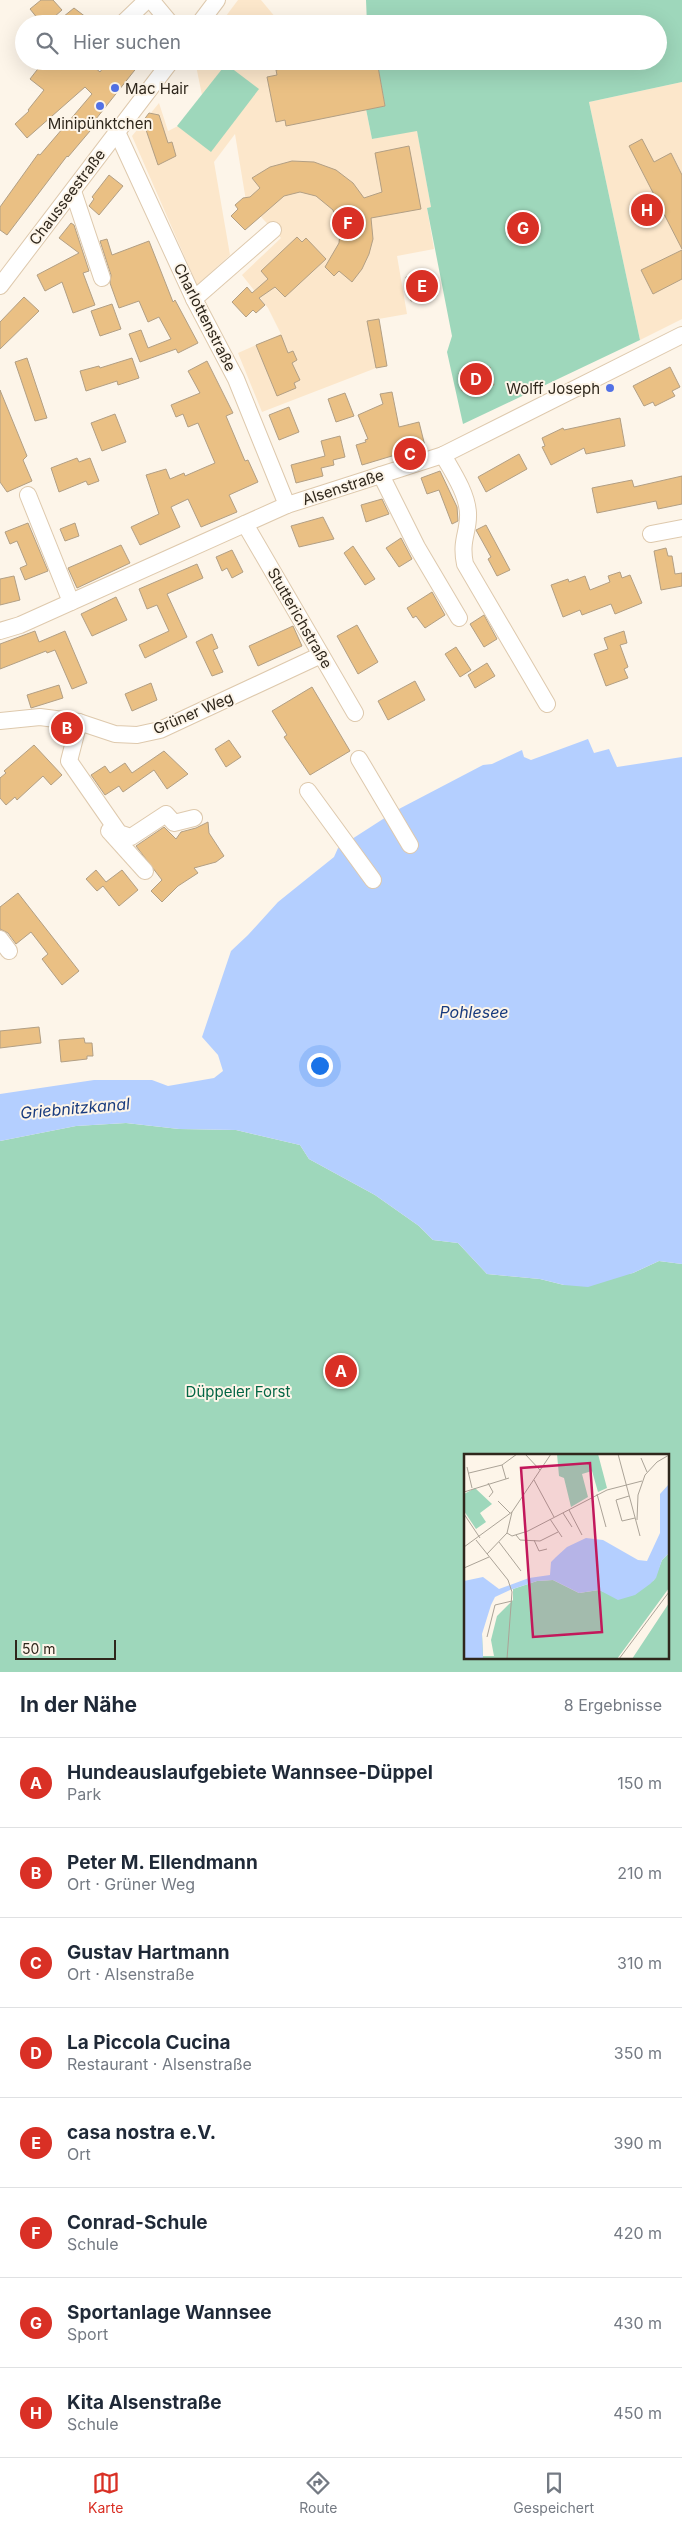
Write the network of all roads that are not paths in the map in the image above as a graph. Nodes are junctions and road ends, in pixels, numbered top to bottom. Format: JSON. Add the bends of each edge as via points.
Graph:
{"nodes":[{"id":1,"x":149,"y":0,"type":"edge"},
{"id":2,"x":217,"y":0,"type":"edge"},
{"id":3,"x":132,"y":15,"type":"edge"},
{"id":4,"x":163,"y":15,"type":"edge"},
{"id":5,"x":206,"y":15,"type":"edge"},
{"id":6,"x":163,"y":70,"type":"edge"},
{"id":7,"x":117,"y":132,"type":"junction"},
{"id":8,"x":73,"y":191,"type":"junction"},
{"id":9,"x":273,"y":230,"type":"dead end"},
{"id":10,"x":102,"y":278,"type":"dead end"},
{"id":11,"x":0,"y":286,"type":"edge"},
{"id":12,"x":194,"y":299,"type":"junction"},
{"id":13,"x":682,"y":335,"type":"edge"},
{"id":14,"x":443,"y":455,"type":"junction"},
{"id":15,"x":381,"y":474,"type":"junction"},
{"id":16,"x":28,"y":495,"type":"dead end"},
{"id":17,"x":287,"y":505,"type":"junction"},
{"id":18,"x":245,"y":524,"type":"junction"},
{"id":19,"x":682,"y":528,"type":"edge"},
{"id":20,"x":651,"y":534,"type":"dead end"},
{"id":21,"x":71,"y":602,"type":"junction"},
{"id":22,"x":459,"y":618,"type":"dead end"},
{"id":23,"x":0,"y":631,"type":"edge"},
{"id":24,"x":321,"y":655,"type":"junction"},
{"id":25,"x":548,"y":704,"type":"dead end"},
{"id":26,"x":355,"y":713,"type":"dead end"},
{"id":27,"x":0,"y":721,"type":"edge"},
{"id":28,"x":76,"y":722,"type":"junction"},
{"id":29,"x":359,"y":759,"type":"dead end"},
{"id":30,"x":308,"y":791,"type":"dead end"},
{"id":31,"x":194,"y":818,"type":"dead end"},
{"id":32,"x":410,"y":845,"type":"dead end"},
{"id":33,"x":145,"y":871,"type":"dead end"},
{"id":34,"x":373,"y":880,"type":"dead end"}],
"edges":[{"from":1,"to":3,"type":"street"},
{"from":1,"to":4,"type":"street"},
{"from":2,"to":5,"type":"street"},
{"from":6,"to":7,"type":"street","name":"Chausseestraße"},
{"from":7,"to":8,"type":"street","name":"Chausseestraße"},
{"from":7,"to":12,"type":"street","name":"Charlottenstraße"},
{"from":8,"to":10,"type":"street"},
{"from":8,"to":11,"type":"street","name":"Chausseestraße"},
{"from":9,"to":12,"type":"street"},
{"from":12,"to":17,"type":"street","name":"Charlottenstraße","via":[[236,379]]},
{"from":13,"to":14,"type":"street","name":"Alsenstraße"},
{"from":14,"to":15,"type":"street","name":"Alsenstraße"},
{"from":14,"to":25,"type":"street","via":[[467,505],[463,545],[466,564]]},
{"from":15,"to":17,"type":"street","name":"Alsenstraße"},
{"from":15,"to":22,"type":"street","via":[[417,547]]},
{"from":16,"to":21,"type":"street"},
{"from":17,"to":18,"type":"street","name":"Alsenstraße"},
{"from":18,"to":21,"type":"street","name":"Alsenstraße"},
{"from":18,"to":24,"type":"street","name":"Stutterichstraße"},
{"from":19,"to":20,"type":"street"},
{"from":21,"to":23,"type":"street","name":"Alsenstraße"},
{"from":24,"to":26,"type":"street","name":"Stutterichstraße"},
{"from":24,"to":28,"type":"street","name":"Grüner Weg","via":[[160,730],[138,735],[115,734]]},
{"from":27,"to":28,"type":"street","name":"Grüner Weg","via":[[40,717]]},
{"from":28,"to":31,"type":"street","via":[[69,761],[119,834],[131,837],[166,814],[174,823]]},
{"from":28,"to":33,"type":"street","via":[[60,760],[62,768],[116,840]]},
{"from":29,"to":32,"type":"street"},
{"from":30,"to":34,"type":"street"}]}
